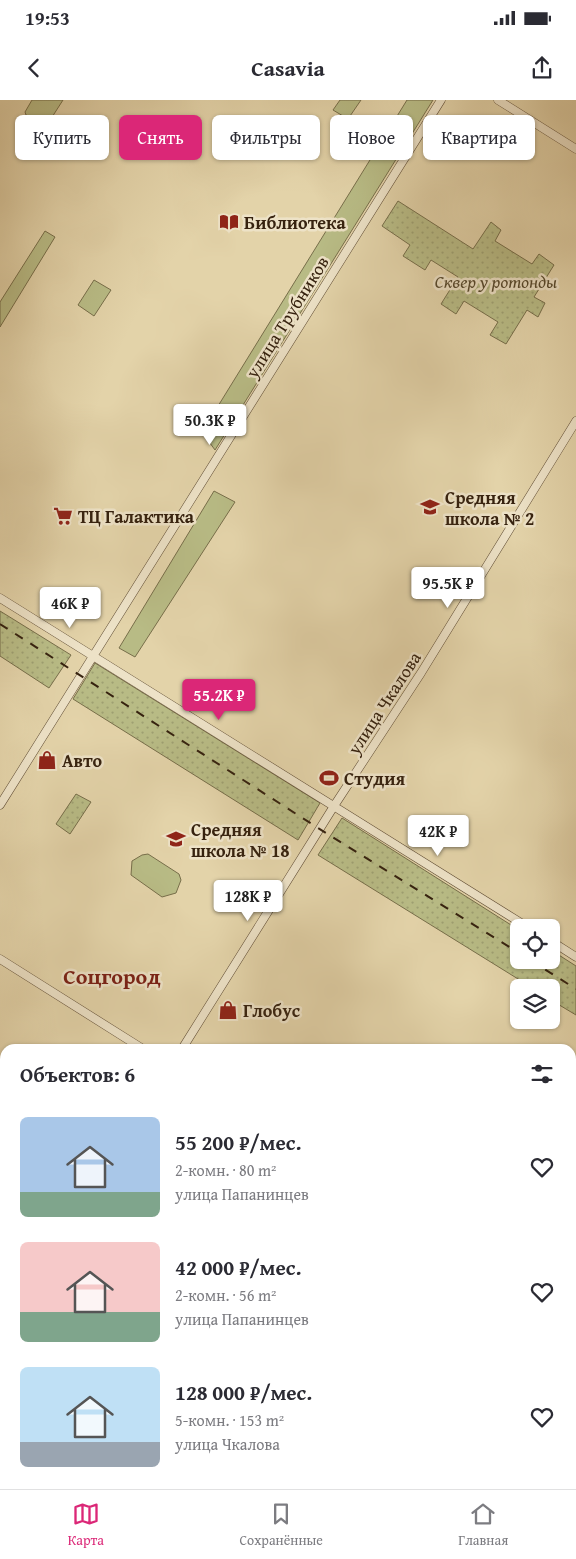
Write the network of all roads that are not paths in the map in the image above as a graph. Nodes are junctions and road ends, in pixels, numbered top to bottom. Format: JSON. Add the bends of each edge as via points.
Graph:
{"nodes":[{"id":1,"x":441,"y":100,"type":"edge"},
{"id":2,"x":498,"y":100,"type":"edge"},
{"id":3,"x":576,"y":149,"type":"edge"},
{"id":4,"x":576,"y":421,"type":"edge"},
{"id":5,"x":0,"y":598,"type":"edge"},
{"id":6,"x":92,"y":656,"type":"junction"},
{"id":7,"x":0,"y":805,"type":"edge"},
{"id":8,"x":334,"y":806,"type":"junction"},
{"id":9,"x":515,"y":919,"type":"edge"},
{"id":10,"x":560,"y":947,"type":"edge"},
{"id":11,"x":576,"y":957,"type":"edge"},
{"id":12,"x":0,"y":960,"type":"edge"},
{"id":13,"x":135,"y":1044,"type":"edge"},
{"id":14,"x":185,"y":1044,"type":"edge"}],
"edges":[{"from":1,"to":6,"type":"street","name":"улица Трубников"},
{"from":2,"to":3,"type":"street"},
{"from":4,"to":8,"type":"street","name":"улица Чкалова","via":[[421,673]]},
{"from":5,"to":6,"type":"street"},
{"from":6,"to":7,"type":"street","name":"улица Трубников","via":[[82,677]]},
{"from":6,"to":8,"type":"street"},
{"from":8,"to":9,"type":"street"},
{"from":8,"to":14,"type":"street","name":"улица Чкалова"},
{"from":10,"to":11,"type":"street"},
{"from":12,"to":13,"type":"street"}]}
